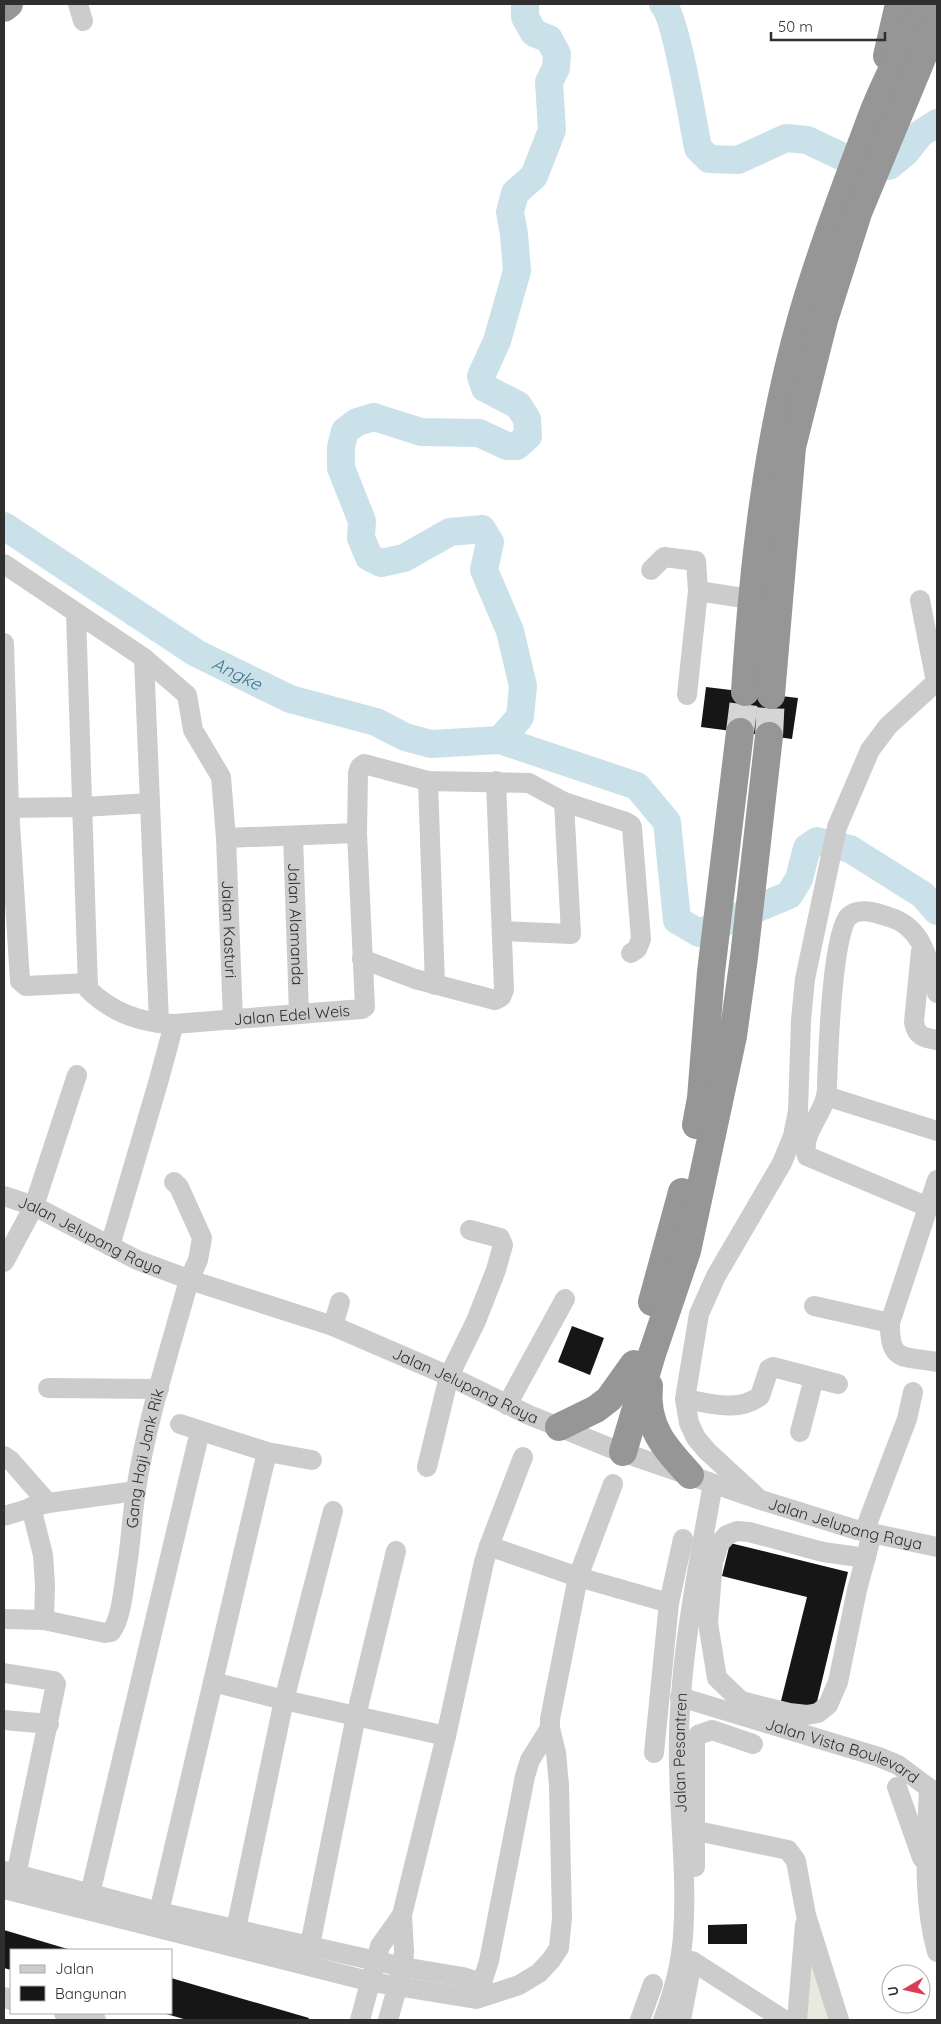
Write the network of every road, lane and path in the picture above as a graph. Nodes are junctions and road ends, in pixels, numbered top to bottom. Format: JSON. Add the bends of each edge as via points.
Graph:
{"nodes":[{"id":1,"x":9,"y":4,"type":"edge"},
{"id":2,"x":900,"y":4,"type":"edge"},
{"id":3,"x":924,"y":4,"type":"edge"},
{"id":4,"x":4,"y":8,"type":"edge"},
{"id":5,"x":937,"y":22,"type":"edge"},
{"id":6,"x":873,"y":115,"type":"junction"},
{"id":7,"x":846,"y":214,"type":"junction"},
{"id":8,"x":4,"y":564,"type":"edge"},
{"id":9,"x":651,"y":570,"type":"dead end"},
{"id":10,"x":698,"y":591,"type":"junction"},
{"id":11,"x":750,"y":599,"type":"junction"},
{"id":12,"x":920,"y":600,"type":"dead end"},
{"id":13,"x":778,"y":611,"type":"junction"},
{"id":14,"x":76,"y":614,"type":"junction"},
{"id":15,"x":4,"y":643,"type":"edge"},
{"id":16,"x":144,"y":658,"type":"junction"},
{"id":17,"x":937,"y":681,"type":"edge"},
{"id":18,"x":745,"y":692,"type":"tunnel mouth"},
{"id":19,"x":687,"y":694,"type":"dead end"},
{"id":20,"x":772,"y":695,"type":"tunnel mouth"},
{"id":21,"x":740,"y":732,"type":"tunnel mouth"},
{"id":22,"x":769,"y":736,"type":"tunnel mouth"},
{"id":23,"x":6,"y":738,"type":"edge"},
{"id":24,"x":428,"y":781,"type":"junction"},
{"id":25,"x":496,"y":782,"type":"junction"},
{"id":26,"x":564,"y":802,"type":"junction"},
{"id":27,"x":150,"y":803,"type":"junction"},
{"id":28,"x":83,"y":807,"type":"junction"},
{"id":29,"x":7,"y":808,"type":"edge"},
{"id":30,"x":357,"y":832,"type":"junction"},
{"id":31,"x":293,"y":836,"type":"junction"},
{"id":32,"x":226,"y":838,"type":"junction"},
{"id":33,"x":8,"y":874,"type":"edge"},
{"id":34,"x":503,"y":931,"type":"junction"},
{"id":35,"x":922,"y":943,"type":"junction"},
{"id":36,"x":10,"y":946,"type":"edge"},
{"id":37,"x":631,"y":953,"type":"dead end"},
{"id":38,"x":362,"y":959,"type":"junction"},
{"id":39,"x":88,"y":983,"type":"junction"},
{"id":40,"x":434,"y":985,"type":"junction"},
{"id":41,"x":937,"y":993,"type":"edge"},
{"id":42,"x":299,"y":1012,"type":"junction"},
{"id":43,"x":233,"y":1020,"type":"junction"},
{"id":44,"x":166,"y":1024,"type":"junction"},
{"id":45,"x":937,"y":1040,"type":"edge"},
{"id":46,"x":77,"y":1075,"type":"dead end"},
{"id":47,"x":826,"y":1096,"type":"junction"},
{"id":48,"x":937,"y":1131,"type":"edge"},
{"id":49,"x":937,"y":1180,"type":"edge"},
{"id":50,"x":174,"y":1182,"type":"dead end"},
{"id":51,"x":4,"y":1196,"type":"edge"},
{"id":52,"x":34,"y":1206,"type":"junction"},
{"id":53,"x":928,"y":1207,"type":"junction"},
{"id":54,"x":470,"y":1230,"type":"dead end"},
{"id":55,"x":110,"y":1246,"type":"junction"},
{"id":56,"x":4,"y":1262,"type":"edge"},
{"id":57,"x":189,"y":1280,"type":"junction"},
{"id":58,"x":565,"y":1299,"type":"dead end"},
{"id":59,"x":340,"y":1302,"type":"dead end"},
{"id":60,"x":814,"y":1306,"type":"dead end"},
{"id":61,"x":890,"y":1323,"type":"junction"},
{"id":62,"x":333,"y":1326,"type":"junction"},
{"id":63,"x":643,"y":1359,"type":"junction"},
{"id":64,"x":937,"y":1362,"type":"edge"},
{"id":65,"x":449,"y":1376,"type":"junction"},
{"id":66,"x":814,"y":1378,"type":"junction"},
{"id":67,"x":838,"y":1384,"type":"dead end"},
{"id":68,"x":48,"y":1388,"type":"dead end"},
{"id":69,"x":159,"y":1389,"type":"junction"},
{"id":70,"x":913,"y":1392,"type":"dead end"},
{"id":71,"x":685,"y":1398,"type":"junction"},
{"id":72,"x":507,"y":1405,"type":"junction"},
{"id":73,"x":180,"y":1424,"type":"dead end"},
{"id":74,"x":559,"y":1427,"type":"junction"},
{"id":75,"x":200,"y":1432,"type":"junction"},
{"id":76,"x":800,"y":1432,"type":"dead end"},
{"id":77,"x":618,"y":1450,"type":"junction"},
{"id":78,"x":267,"y":1452,"type":"junction"},
{"id":79,"x":4,"y":1456,"type":"edge"},
{"id":80,"x":523,"y":1457,"type":"dead end"},
{"id":81,"x":312,"y":1460,"type":"dead end"},
{"id":82,"x":427,"y":1467,"type":"dead end"},
{"id":83,"x":702,"y":1480,"type":"junction"},
{"id":84,"x":613,"y":1484,"type":"dead end"},
{"id":85,"x":136,"y":1491,"type":"junction"},
{"id":86,"x":761,"y":1500,"type":"junction"},
{"id":87,"x":40,"y":1505,"type":"junction"},
{"id":88,"x":333,"y":1511,"type":"dead end"},
{"id":89,"x":5,"y":1515,"type":"edge"},
{"id":90,"x":868,"y":1533,"type":"junction"},
{"id":91,"x":683,"y":1539,"type":"dead end"},
{"id":92,"x":489,"y":1546,"type":"junction"},
{"id":93,"x":937,"y":1547,"type":"edge"},
{"id":94,"x":396,"y":1551,"type":"dead end"},
{"id":95,"x":866,"y":1558,"type":"junction"},
{"id":96,"x":578,"y":1577,"type":"junction"},
{"id":97,"x":669,"y":1603,"type":"junction"},
{"id":98,"x":4,"y":1619,"type":"edge"},
{"id":99,"x":44,"y":1620,"type":"junction"},
{"id":100,"x":4,"y":1673,"type":"edge"},
{"id":101,"x":213,"y":1682,"type":"junction"},
{"id":102,"x":680,"y":1696,"type":"junction"},
{"id":103,"x":284,"y":1700,"type":"junction"},
{"id":104,"x":356,"y":1716,"type":"junction"},
{"id":105,"x":4,"y":1720,"type":"edge"},
{"id":106,"x":49,"y":1724,"type":"junction"},
{"id":107,"x":550,"y":1728,"type":"junction"},
{"id":108,"x":446,"y":1736,"type":"junction"},
{"id":109,"x":753,"y":1744,"type":"dead end"},
{"id":110,"x":654,"y":1753,"type":"dead end"},
{"id":111,"x":897,"y":1787,"type":"dead end"},
{"id":112,"x":933,"y":1790,"type":"edge"},
{"id":113,"x":697,"y":1831,"type":"junction"},
{"id":114,"x":927,"y":1872,"type":"junction"},
{"id":115,"x":8,"y":1878,"type":"edge"},
{"id":116,"x":90,"y":1894,"type":"junction"},
{"id":117,"x":159,"y":1912,"type":"junction"},
{"id":118,"x":130,"y":1913,"type":"junction"},
{"id":119,"x":402,"y":1915,"type":"junction"},
{"id":120,"x":806,"y":1915,"type":"junction"},
{"id":121,"x":236,"y":1928,"type":"junction"},
{"id":122,"x":310,"y":1945,"type":"junction"},
{"id":123,"x":937,"y":1952,"type":"edge"},
{"id":124,"x":377,"y":1960,"type":"junction"},
{"id":125,"x":692,"y":1960,"type":"junction"},
{"id":126,"x":401,"y":1976,"type":"junction"},
{"id":127,"x":372,"y":1982,"type":"junction"},
{"id":128,"x":653,"y":1984,"type":"dead end"},
{"id":129,"x":482,"y":1992,"type":"junction"},
{"id":130,"x":69,"y":2014,"type":"edge"},
{"id":131,"x":96,"y":2020,"type":"edge"},
{"id":132,"x":360,"y":2020,"type":"edge"},
{"id":133,"x":388,"y":2020,"type":"edge"},
{"id":134,"x":640,"y":2020,"type":"edge"},
{"id":135,"x":663,"y":2020,"type":"edge"},
{"id":136,"x":681,"y":2020,"type":"edge"},
{"id":137,"x":784,"y":2020,"type":"edge"},
{"id":138,"x":797,"y":2020,"type":"edge"},
{"id":139,"x":838,"y":2020,"type":"edge"}],
"edges":[{"from":1,"to":4,"type":"highway"},
{"from":2,"to":6,"type":"highway"},
{"from":3,"to":6,"type":"highway"},
{"from":5,"to":7,"type":"highway","via":[[902,105]]},
{"from":6,"to":7,"type":"highway"},
{"from":7,"to":11,"type":"highway","via":[[802,317],[772,443]]},
{"from":7,"to":13,"type":"highway","via":[[824,320],[792,447]]},
{"from":8,"to":14,"type":"street","name":"Jalan Kasturi"},
{"from":9,"to":10,"type":"street","via":[[664,557],[696,561]]},
{"from":10,"to":11,"type":"street"},
{"from":10,"to":19,"type":"street"},
{"from":11,"to":13,"type":"street","via":[[766,609]]},
{"from":11,"to":18,"type":"highway"},
{"from":12,"to":17,"type":"street"},
{"from":13,"to":20,"type":"highway"},
{"from":14,"to":16,"type":"street","name":"Jalan Kasturi"},
{"from":14,"to":28,"type":"street"},
{"from":15,"to":23,"type":"street"},
{"from":16,"to":27,"type":"street"},
{"from":16,"to":32,"type":"street","name":"Jalan Kasturi","via":[[187,695],[193,730],[221,777]]},
{"from":17,"to":71,"type":"street","via":[[888,726],[870,750],[837,827],[805,979],[798,1111],[793,1136],[782,1163],[716,1276],[699,1314]]},
{"from":21,"to":63,"type":"highway","via":[[710,972],[701,1098],[689,1166]]},
{"from":22,"to":63,"type":"highway","via":[[733,1036],[687,1251]]},
{"from":23,"to":29,"type":"street"},
{"from":24,"to":25,"type":"street"},
{"from":24,"to":30,"type":"street","name":"Jalan Edel Weis","via":[[364,764],[358,773]]},
{"from":24,"to":40,"type":"street"},
{"from":25,"to":26,"type":"street","via":[[529,783]]},
{"from":25,"to":34,"type":"street"},
{"from":26,"to":34,"type":"street","via":[[571,934]]},
{"from":26,"to":37,"type":"street","via":[[631,825],[641,939],[637,950]]},
{"from":27,"to":28,"type":"street"},
{"from":27,"to":44,"type":"street"},
{"from":28,"to":29,"type":"street"},
{"from":28,"to":39,"type":"street"},
{"from":29,"to":33,"type":"street"},
{"from":30,"to":31,"type":"street"},
{"from":30,"to":38,"type":"street","name":"Jalan Edel Weis"},
{"from":31,"to":32,"type":"street"},
{"from":31,"to":42,"type":"street","name":"Jalan Alamanda"},
{"from":32,"to":43,"type":"street","name":"Jalan Kasturi"},
{"from":33,"to":36,"type":"street"},
{"from":34,"to":40,"type":"street","via":[[504,990],[501,997],[495,1000]]},
{"from":35,"to":41,"type":"street"},
{"from":35,"to":45,"type":"street","via":[[915,1030],[923,1038]]},
{"from":35,"to":47,"type":"street","via":[[908,926],[874,912],[856,913],[844,923],[830,1007]]},
{"from":36,"to":39,"type":"street","via":[[20,981],[26,986]]},
{"from":38,"to":40,"type":"street"},
{"from":38,"to":42,"type":"street","name":"Jalan Edel Weis","via":[[365,1003],[362,1009]]},
{"from":39,"to":44,"type":"street","name":"Jalan Edel Weis","via":[[88,990],[112,1009],[134,1019]]},
{"from":42,"to":43,"type":"street","name":"Jalan Edel Weis"},
{"from":43,"to":44,"type":"street","name":"Jalan Edel Weis"},
{"from":44,"to":55,"type":"street","via":[[158,1083]]},
{"from":46,"to":52,"type":"street"},
{"from":47,"to":48,"type":"street"},
{"from":47,"to":53,"type":"street","via":[[805,1143],[807,1156]]},
{"from":49,"to":53,"type":"street"},
{"from":50,"to":57,"type":"street","name":"Gang Haji Jank Rik","via":[[202,1238],[198,1260]]},
{"from":51,"to":52,"type":"street","name":"Jalan Jelupang Raya"},
{"from":52,"to":55,"type":"street","name":"Jalan Jelupang Raya"},
{"from":52,"to":56,"type":"street"},
{"from":53,"to":61,"type":"street"},
{"from":54,"to":65,"type":"street","via":[[500,1238],[503,1245],[476,1320]]},
{"from":55,"to":57,"type":"street","name":"Jalan Jelupang Raya"},
{"from":57,"to":62,"type":"street","name":"Jalan Jelupang Raya"},
{"from":57,"to":69,"type":"street","name":"Gang Haji Jank Rik"},
{"from":58,"to":72,"type":"street"},
{"from":59,"to":62,"type":"street"},
{"from":60,"to":61,"type":"street"},
{"from":61,"to":64,"type":"street","via":[[892,1350],[899,1355]]},
{"from":62,"to":65,"type":"street","name":"Jalan Jelupang Raya"},
{"from":63,"to":74,"type":"highway","via":[[609,1398]]},
{"from":63,"to":77,"type":"highway"},
{"from":63,"to":83,"type":"highway","via":[[652,1427],[667,1450]]},
{"from":65,"to":72,"type":"street","name":"Jalan Jelupang Raya"},
{"from":65,"to":82,"type":"street"},
{"from":66,"to":67,"type":"street"},
{"from":66,"to":71,"type":"street","via":[[773,1367],[769,1369],[760,1396],[745,1405],[729,1406]]},
{"from":66,"to":76,"type":"street"},
{"from":68,"to":69,"type":"street"},
{"from":69,"to":85,"type":"street","name":"Gang Haji Jank Rik"},
{"from":70,"to":90,"type":"street","via":[[907,1420]]},
{"from":71,"to":86,"type":"street","via":[[689,1423],[696,1438]]},
{"from":72,"to":74,"type":"street","name":"Jalan Jelupang Raya"},
{"from":73,"to":75,"type":"street"},
{"from":74,"to":77,"type":"street","name":"Jalan Jelupang Raya"},
{"from":75,"to":78,"type":"street"},
{"from":75,"to":116,"type":"street"},
{"from":77,"to":83,"type":"street","name":"Jalan Jelupang Raya"},
{"from":78,"to":81,"type":"street"},
{"from":78,"to":101,"type":"street"},
{"from":79,"to":87,"type":"street","via":[[11,1461]]},
{"from":80,"to":92,"type":"street"},
{"from":83,"to":86,"type":"street","name":"Jalan Jelupang Raya"},
{"from":83,"to":102,"type":"street","name":"Jalan Pesantren"},
{"from":84,"to":96,"type":"street"},
{"from":85,"to":87,"type":"street"},
{"from":85,"to":99,"type":"street","name":"Gang Haji Jank Rik","via":[[131,1544],[114,1628],[105,1633]]},
{"from":86,"to":90,"type":"street","name":"Jalan Jelupang Raya"},
{"from":87,"to":89,"type":"street"},
{"from":87,"to":99,"type":"street"},
{"from":88,"to":103,"type":"street"},
{"from":90,"to":93,"type":"street","name":"Jalan Jelupang Raya"},
{"from":90,"to":95,"type":"street"},
{"from":91,"to":97,"type":"street"},
{"from":92,"to":96,"type":"street"},
{"from":92,"to":108,"type":"street"},
{"from":94,"to":104,"type":"street"},
{"from":95,"to":95,"type":"street","via":[[823,1552],[749,1532],[737,1531],[727,1535],[719,1544],[713,1562],[708,1623],[717,1678],[741,1701],[789,1713],[807,1715],[828,1705],[838,1682]]},
{"from":96,"to":97,"type":"street"},
{"from":96,"to":107,"type":"street"},
{"from":97,"to":110,"type":"street"},
{"from":98,"to":99,"type":"street"},
{"from":100,"to":106,"type":"street","via":[[54,1681]]},
{"from":101,"to":103,"type":"street"},
{"from":101,"to":117,"type":"street"},
{"from":102,"to":112,"type":"street","name":"Jalan Vista Boulevard","via":[[878,1757],[898,1765]]},
{"from":102,"to":135,"type":"street","name":"Jalan Pesantren","via":[[680,1812],[685,1873],[683,1938],[672,1995]]},
{"from":103,"to":104,"type":"street"},
{"from":103,"to":121,"type":"street"},
{"from":104,"to":108,"type":"street"},
{"from":104,"to":122,"type":"street"},
{"from":105,"to":106,"type":"street"},
{"from":106,"to":115,"type":"street"},
{"from":107,"to":129,"type":"street","via":[[530,1760],[525,1776]]},
{"from":107,"to":129,"type":"street","via":[[556,1753],[559,1794],[562,1918],[558,1948],[539,1973],[519,1985]]},
{"from":108,"to":119,"type":"street"},
{"from":109,"to":113,"type":"street","via":[[712,1730],[698,1735]]},
{"from":111,"to":114,"type":"street"},
{"from":112,"to":114,"type":"street","name":"Jalan Vista Boulevard"},
{"from":113,"to":120,"type":"street","via":[[788,1850],[796,1862]]},
{"from":113,"to":125,"type":"street"},
{"from":114,"to":123,"type":"street","name":"Jalan Vista Boulevard"},
{"from":115,"to":116,"type":"street"},
{"from":115,"to":118,"type":"street"},
{"from":116,"to":118,"type":"street"},
{"from":117,"to":118,"type":"street"},
{"from":117,"to":121,"type":"street"},
{"from":118,"to":127,"type":"street"},
{"from":119,"to":124,"type":"street","via":[[380,1946]]},
{"from":119,"to":126,"type":"street","via":[[404,1951]]},
{"from":120,"to":138,"type":"street"},
{"from":120,"to":139,"type":"street"},
{"from":121,"to":122,"type":"street"},
{"from":122,"to":124,"type":"street"},
{"from":124,"to":126,"type":"street"},
{"from":124,"to":127,"type":"street"},
{"from":125,"to":136,"type":"street"},
{"from":125,"to":137,"type":"street"},
{"from":126,"to":127,"type":"street"},
{"from":126,"to":129,"type":"street"},
{"from":126,"to":133,"type":"street"},
{"from":127,"to":132,"type":"street"},
{"from":128,"to":134,"type":"street"},
{"from":130,"to":131,"type":"street"}]}
